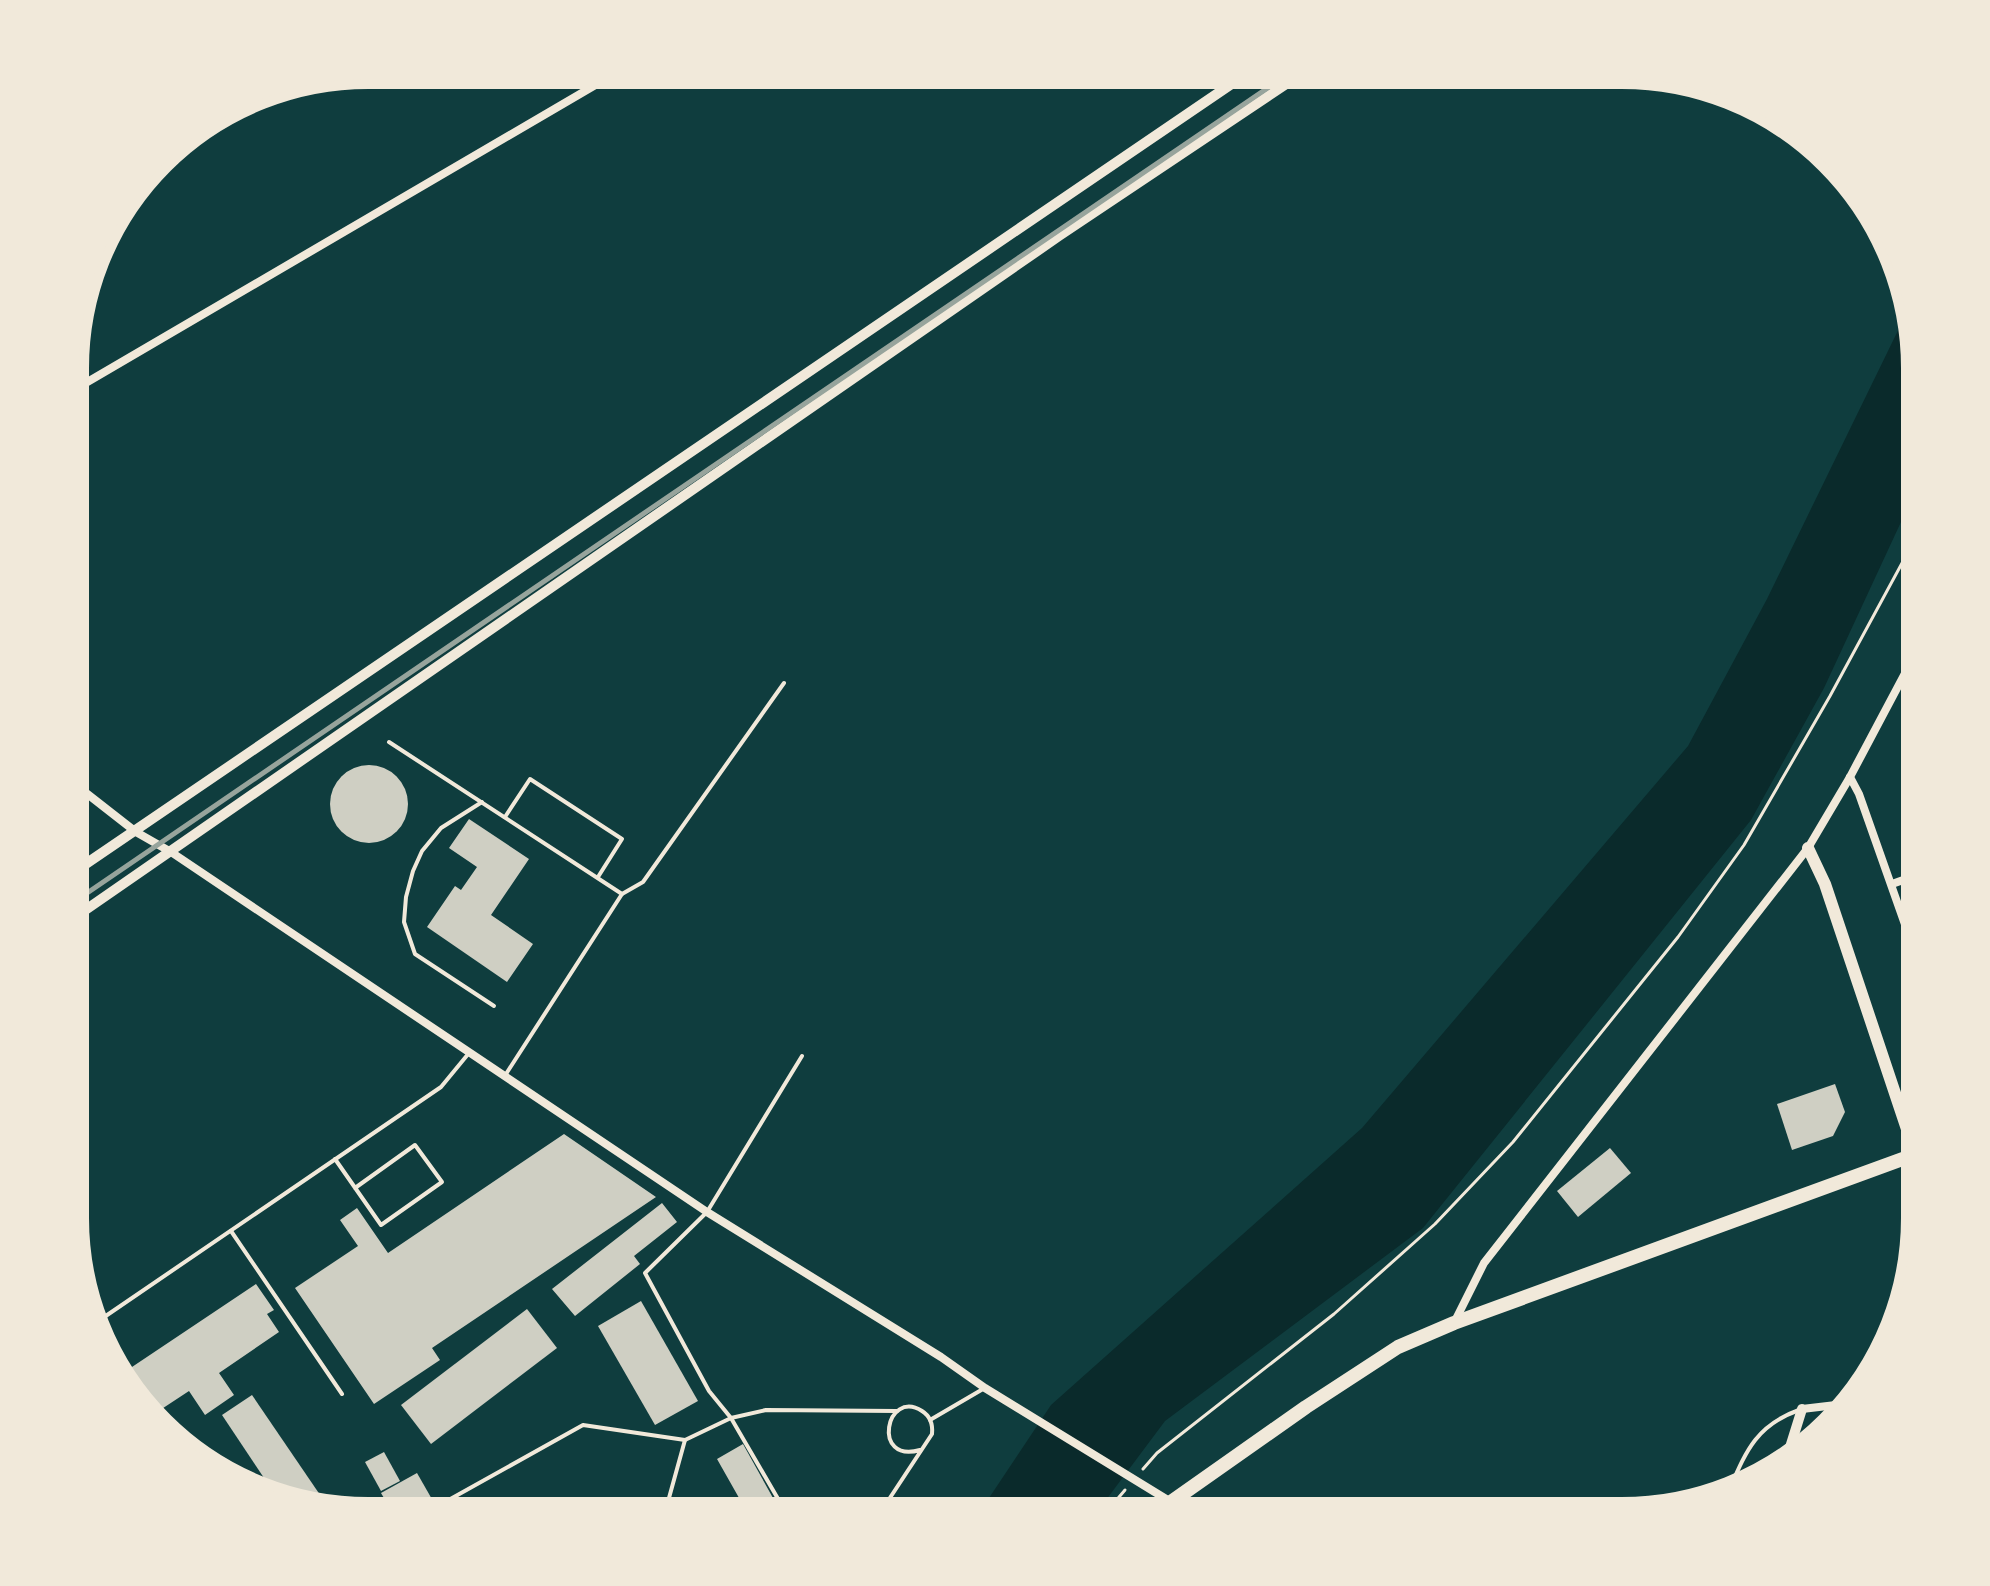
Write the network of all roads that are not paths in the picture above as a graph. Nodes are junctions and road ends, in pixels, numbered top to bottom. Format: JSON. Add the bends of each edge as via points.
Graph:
{"nodes":[{"id":1,"x":597,"y":84,"type":"edge"},
{"id":2,"x":1231,"y":85,"type":"edge"},
{"id":3,"x":1285,"y":85,"type":"edge"},
{"id":4,"x":84,"y":384,"type":"edge"},
{"id":5,"x":1906,"y":672,"type":"edge"},
{"id":6,"x":784,"y":683,"type":"dead end"},
{"id":7,"x":389,"y":742,"type":"dead end"},
{"id":8,"x":1850,"y":777,"type":"junction"},
{"id":9,"x":84,"y":792,"type":"edge"},
{"id":10,"x":482,"y":802,"type":"junction"},
{"id":11,"x":505,"y":817,"type":"junction"},
{"id":12,"x":136,"y":832,"type":"junction"},
{"id":13,"x":1808,"y":848,"type":"junction"},
{"id":14,"x":171,"y":852,"type":"junction"},
{"id":15,"x":85,"y":865,"type":"edge"},
{"id":16,"x":598,"y":877,"type":"junction"},
{"id":17,"x":1905,"y":879,"type":"edge"},
{"id":18,"x":1892,"y":884,"type":"junction"},
{"id":19,"x":622,"y":894,"type":"junction"},
{"id":20,"x":85,"y":911,"type":"edge"},
{"id":21,"x":1905,"y":924,"type":"edge"},
{"id":22,"x":494,"y":1006,"type":"dead end"},
{"id":23,"x":469,"y":1053,"type":"junction"},
{"id":24,"x":802,"y":1056,"type":"dead end"},
{"id":25,"x":505,"y":1076,"type":"junction"},
{"id":26,"x":1905,"y":1119,"type":"edge"},
{"id":27,"x":335,"y":1159,"type":"junction"},
{"id":28,"x":1905,"y":1162,"type":"edge"},
{"id":29,"x":355,"y":1188,"type":"junction"},
{"id":30,"x":707,"y":1212,"type":"junction"},
{"id":31,"x":230,"y":1231,"type":"junction"},
{"id":32,"x":102,"y":1318,"type":"edge"},
{"id":33,"x":1454,"y":1323,"type":"junction"},
{"id":34,"x":985,"y":1388,"type":"junction"},
{"id":35,"x":342,"y":1394,"type":"dead end"},
{"id":36,"x":1836,"y":1405,"type":"edge"},
{"id":37,"x":1802,"y":1409,"type":"junction"},
{"id":38,"x":897,"y":1411,"type":"junction"},
{"id":39,"x":731,"y":1418,"type":"junction"},
{"id":40,"x":930,"y":1420,"type":"junction"},
{"id":41,"x":685,"y":1440,"type":"junction"},
{"id":42,"x":1790,"y":1446,"type":"edge"},
{"id":43,"x":920,"y":1450,"type":"junction"},
{"id":44,"x":1734,"y":1479,"type":"edge"},
{"id":45,"x":447,"y":1501,"type":"edge"},
{"id":46,"x":668,"y":1501,"type":"edge"},
{"id":47,"x":779,"y":1501,"type":"edge"},
{"id":48,"x":887,"y":1501,"type":"edge"},
{"id":49,"x":1171,"y":1502,"type":"joint"}],
"edges":[{"from":1,"to":4,"type":"street"},
{"from":2,"to":12,"type":"street"},
{"from":3,"to":14,"type":"street","via":[[1045,245]]},
{"from":5,"to":8,"type":"street"},
{"from":6,"to":19,"type":"lane","via":[[643,882]]},
{"from":7,"to":10,"type":"lane"},
{"from":8,"to":13,"type":"street"},
{"from":8,"to":18,"type":"street"},
{"from":9,"to":12,"type":"street"},
{"from":10,"to":11,"type":"lane"},
{"from":10,"to":22,"type":"lane","via":[[441,828],[422,851],[409,884],[404,922],[415,954]]},
{"from":11,"to":16,"type":"lane"},
{"from":11,"to":16,"type":"lane","via":[[530,779],[622,839]]},
{"from":12,"to":14,"type":"street"},
{"from":12,"to":15,"type":"street"},
{"from":13,"to":26,"type":"main road"},
{"from":13,"to":33,"type":"street","via":[[1484,1263]]},
{"from":14,"to":20,"type":"street"},
{"from":14,"to":23,"type":"street"},
{"from":16,"to":19,"type":"lane"},
{"from":17,"to":18,"type":"street"},
{"from":18,"to":21,"type":"street"},
{"from":19,"to":25,"type":"lane"},
{"from":23,"to":25,"type":"street"},
{"from":23,"to":27,"type":"lane","via":[[441,1087]]},
{"from":24,"to":30,"type":"lane"},
{"from":25,"to":30,"type":"street"},
{"from":27,"to":29,"type":"lane"},
{"from":27,"to":31,"type":"lane"},
{"from":28,"to":33,"type":"main road"},
{"from":29,"to":29,"type":"lane","via":[[381,1225],[442,1182],[415,1145]]},
{"from":30,"to":34,"type":"street"},
{"from":30,"to":39,"type":"lane","via":[[645,1273],[709,1391]]},
{"from":31,"to":32,"type":"lane"},
{"from":31,"to":35,"type":"lane"},
{"from":33,"to":49,"type":"main road","via":[[1398,1347]]},
{"from":34,"to":40,"type":"lane"},
{"from":34,"to":49,"type":"street"},
{"from":36,"to":37,"type":"street"},
{"from":37,"to":42,"type":"street"},
{"from":37,"to":44,"type":"lane","via":[[1779,1417],[1750,1443]]},
{"from":38,"to":39,"type":"lane","via":[[766,1410]]},
{"from":38,"to":40,"type":"lane","via":[[912,1407]]},
{"from":38,"to":43,"type":"lane","via":[[888,1423],[889,1438],[905,1452]]},
{"from":39,"to":41,"type":"lane"},
{"from":39,"to":47,"type":"lane"},
{"from":40,"to":43,"type":"lane","via":[[932,1434]]},
{"from":41,"to":45,"type":"lane","via":[[583,1425]]},
{"from":41,"to":46,"type":"lane"},
{"from":43,"to":48,"type":"lane"}]}
